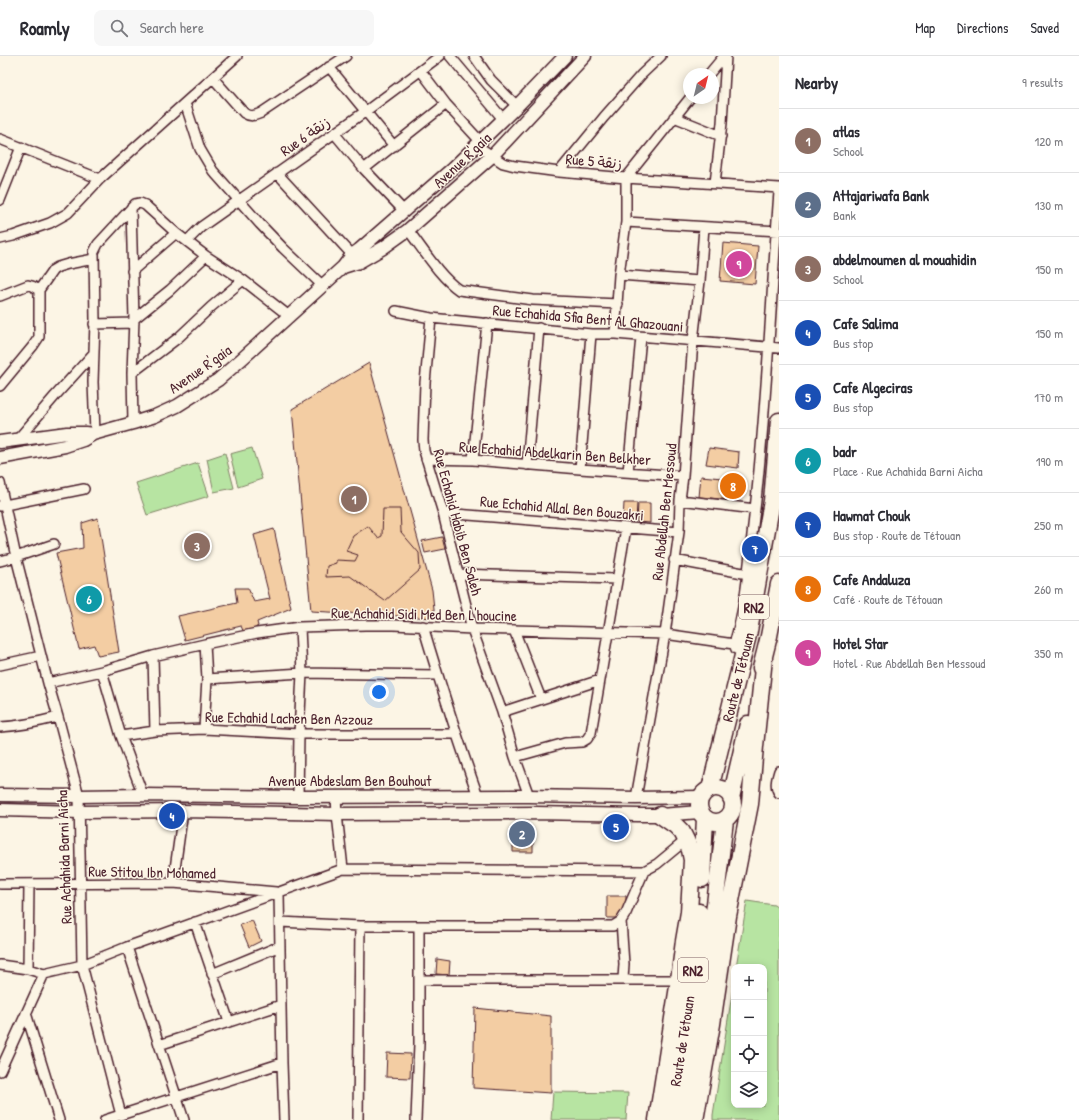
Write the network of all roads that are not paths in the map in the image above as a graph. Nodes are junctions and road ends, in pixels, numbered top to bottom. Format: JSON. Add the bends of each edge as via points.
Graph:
{"nodes":[{"id":1,"x":237,"y":56,"type":"edge"},
{"id":2,"x":346,"y":56,"type":"edge"},
{"id":3,"x":440,"y":56,"type":"edge"},
{"id":4,"x":450,"y":56,"type":"edge"},
{"id":5,"x":565,"y":56,"type":"edge"},
{"id":6,"x":585,"y":56,"type":"edge"},
{"id":7,"x":661,"y":56,"type":"edge"},
{"id":8,"x":725,"y":56,"type":"edge"},
{"id":9,"x":477,"y":57,"type":"edge"},
{"id":10,"x":329,"y":67,"type":"junction"},
{"id":11,"x":714,"y":68,"type":"edge"},
{"id":12,"x":421,"y":70,"type":"junction"},
{"id":13,"x":213,"y":78,"type":"junction"},
{"id":14,"x":185,"y":103,"type":"junction"},
{"id":15,"x":446,"y":104,"type":"junction"},
{"id":16,"x":685,"y":104,"type":"edge"},
{"id":17,"x":517,"y":106,"type":"junction"},
{"id":18,"x":366,"y":111,"type":"junction"},
{"id":19,"x":674,"y":117,"type":"junction"},
{"id":20,"x":503,"y":119,"type":"junction"},
{"id":21,"x":334,"y":133,"type":"junction"},
{"id":22,"x":720,"y":136,"type":"junction"},
{"id":23,"x":0,"y":139,"type":"edge"},
{"id":24,"x":478,"y":143,"type":"junction"},
{"id":25,"x":394,"y":146,"type":"junction"},
{"id":26,"x":21,"y":147,"type":"junction"},
{"id":27,"x":492,"y":156,"type":"junction"},
{"id":28,"x":364,"y":168,"type":"junction"},
{"id":29,"x":559,"y":172,"type":"junction"},
{"id":30,"x":277,"y":173,"type":"junction"},
{"id":31,"x":626,"y":178,"type":"junction"},
{"id":32,"x":100,"y":179,"type":"junction"},
{"id":33,"x":715,"y":183,"type":"junction"},
{"id":34,"x":779,"y":188,"type":"edge"},
{"id":35,"x":779,"y":192,"type":"edge"},
{"id":36,"x":0,"y":200,"type":"edge"},
{"id":37,"x":238,"y":201,"type":"junction"},
{"id":38,"x":131,"y":208,"type":"junction"},
{"id":39,"x":404,"y":211,"type":"junction"},
{"id":40,"x":626,"y":222,"type":"junction"},
{"id":41,"x":704,"y":227,"type":"junction"},
{"id":42,"x":408,"y":230,"type":"junction"},
{"id":43,"x":778,"y":231,"type":"edge"},
{"id":44,"x":176,"y":233,"type":"junction"},
{"id":45,"x":0,"y":239,"type":"edge"},
{"id":46,"x":187,"y":241,"type":"junction"},
{"id":47,"x":206,"y":256,"type":"junction"},
{"id":48,"x":356,"y":258,"type":"junction"},
{"id":49,"x":94,"y":259,"type":"junction"},
{"id":50,"x":132,"y":271,"type":"junction"},
{"id":51,"x":619,"y":275,"type":"junction"},
{"id":52,"x":242,"y":280,"type":"junction"},
{"id":53,"x":700,"y":281,"type":"junction"},
{"id":54,"x":322,"y":286,"type":"junction"},
{"id":55,"x":40,"y":290,"type":"junction"},
{"id":56,"x":0,"y":296,"type":"edge"},
{"id":57,"x":618,"y":304,"type":"junction"},
{"id":58,"x":396,"y":311,"type":"dead end"},
{"id":59,"x":289,"y":316,"type":"junction"},
{"id":60,"x":431,"y":318,"type":"junction"},
{"id":61,"x":134,"y":321,"type":"junction"},
{"id":62,"x":487,"y":323,"type":"junction"},
{"id":63,"x":94,"y":324,"type":"junction"},
{"id":64,"x":539,"y":328,"type":"junction"},
{"id":65,"x":591,"y":334,"type":"junction"},
{"id":66,"x":615,"y":334,"type":"junction"},
{"id":67,"x":641,"y":337,"type":"junction"},
{"id":68,"x":693,"y":341,"type":"junction"},
{"id":69,"x":768,"y":348,"type":"junction"},
{"id":70,"x":779,"y":348,"type":"edge"},
{"id":71,"x":94,"y":354,"type":"junction"},
{"id":72,"x":132,"y":373,"type":"junction"},
{"id":73,"x":0,"y":386,"type":"edge"},
{"id":74,"x":779,"y":421,"type":"edge"},
{"id":75,"x":133,"y":423,"type":"junction"},
{"id":76,"x":94,"y":434,"type":"junction"},
{"id":77,"x":18,"y":439,"type":"junction"},
{"id":78,"x":0,"y":442,"type":"edge"},
{"id":79,"x":0,"y":458,"type":"edge"},
{"id":80,"x":426,"y":460,"type":"junction"},
{"id":81,"x":473,"y":460,"type":"junction"},
{"id":82,"x":528,"y":465,"type":"junction"},
{"id":83,"x":580,"y":470,"type":"junction"},
{"id":84,"x":628,"y":472,"type":"junction"},
{"id":85,"x":683,"y":476,"type":"junction"},
{"id":86,"x":0,"y":483,"type":"edge"},
{"id":87,"x":84,"y":489,"type":"dead end"},
{"id":88,"x":680,"y":500,"type":"junction"},
{"id":89,"x":2,"y":505,"type":"edge"},
{"id":90,"x":755,"y":509,"type":"junction"},
{"id":91,"x":444,"y":513,"type":"junction"},
{"id":92,"x":626,"y":528,"type":"junction"},
{"id":93,"x":679,"y":532,"type":"junction"},
{"id":94,"x":54,"y":544,"type":"dead end"},
{"id":95,"x":16,"y":557,"type":"junction"},
{"id":96,"x":674,"y":560,"type":"junction"},
{"id":97,"x":0,"y":561,"type":"edge"},
{"id":98,"x":459,"y":574,"type":"junction"},
{"id":99,"x":748,"y":574,"type":"junction"},
{"id":100,"x":616,"y":579,"type":"junction"},
{"id":101,"x":779,"y":584,"type":"edge"},
{"id":102,"x":423,"y":626,"type":"junction"},
{"id":103,"x":300,"y":627,"type":"junction"},
{"id":104,"x":472,"y":629,"type":"junction"},
{"id":105,"x":514,"y":630,"type":"junction"},
{"id":106,"x":608,"y":633,"type":"junction"},
{"id":107,"x":665,"y":634,"type":"junction"},
{"id":108,"x":205,"y":644,"type":"junction"},
{"id":109,"x":734,"y":644,"type":"junction"},
{"id":110,"x":41,"y":656,"type":"junction"},
{"id":111,"x":153,"y":656,"type":"junction"},
{"id":112,"x":764,"y":658,"type":"junction"},
{"id":113,"x":743,"y":660,"type":"junction"},
{"id":114,"x":0,"y":665,"type":"edge"},
{"id":115,"x":102,"y":671,"type":"junction"},
{"id":116,"x":302,"y":673,"type":"junction"},
{"id":117,"x":438,"y":675,"type":"junction"},
{"id":118,"x":207,"y":678,"type":"junction"},
{"id":119,"x":600,"y":680,"type":"junction"},
{"id":120,"x":48,"y":684,"type":"junction"},
{"id":121,"x":541,"y":699,"type":"junction"},
{"id":122,"x":502,"y":712,"type":"junction"},
{"id":123,"x":58,"y":717,"type":"junction"},
{"id":124,"x":1,"y":724,"type":"edge"},
{"id":125,"x":204,"y":729,"type":"junction"},
{"id":126,"x":155,"y":731,"type":"junction"},
{"id":127,"x":299,"y":734,"type":"junction"},
{"id":128,"x":456,"y":734,"type":"junction"},
{"id":129,"x":121,"y":736,"type":"junction"},
{"id":130,"x":515,"y":757,"type":"junction"},
{"id":131,"x":779,"y":771,"type":"edge"},
{"id":132,"x":779,"y":793,"type":"edge"},
{"id":133,"x":0,"y":794,"type":"edge"},
{"id":134,"x":143,"y":795,"type":"junction"},
{"id":135,"x":79,"y":796,"type":"junction"},
{"id":136,"x":336,"y":796,"type":"junction"},
{"id":137,"x":478,"y":796,"type":"junction"},
{"id":138,"x":529,"y":796,"type":"junction"},
{"id":139,"x":298,"y":797,"type":"junction"},
{"id":140,"x":636,"y":798,"type":"junction"},
{"id":141,"x":731,"y":798,"type":"junction"},
{"id":142,"x":704,"y":804,"type":"junction"},
{"id":143,"x":0,"y":810,"type":"edge"},
{"id":144,"x":183,"y":811,"type":"junction"},
{"id":145,"x":80,"y":812,"type":"junction"},
{"id":146,"x":337,"y":814,"type":"junction"},
{"id":147,"x":660,"y":815,"type":"junction"},
{"id":148,"x":725,"y":820,"type":"junction"},
{"id":149,"x":686,"y":840,"type":"junction"},
{"id":150,"x":737,"y":868,"type":"junction"},
{"id":151,"x":343,"y":869,"type":"junction"},
{"id":152,"x":644,"y":871,"type":"junction"},
{"id":153,"x":702,"y":880,"type":"junction"},
{"id":154,"x":173,"y":883,"type":"junction"},
{"id":155,"x":0,"y":884,"type":"edge"},
{"id":156,"x":29,"y":884,"type":"junction"},
{"id":157,"x":81,"y":884,"type":"junction"},
{"id":158,"x":279,"y":893,"type":"junction"},
{"id":159,"x":689,"y":912,"type":"junction"},
{"id":160,"x":714,"y":920,"type":"junction"},
{"id":161,"x":621,"y":921,"type":"junction"},
{"id":162,"x":195,"y":922,"type":"junction"},
{"id":163,"x":280,"y":922,"type":"junction"},
{"id":164,"x":360,"y":926,"type":"junction"},
{"id":165,"x":419,"y":926,"type":"junction"},
{"id":166,"x":280,"y":946,"type":"junction"},
{"id":167,"x":127,"y":947,"type":"junction"},
{"id":168,"x":0,"y":965,"type":"edge"},
{"id":169,"x":82,"y":965,"type":"junction"},
{"id":170,"x":28,"y":969,"type":"junction"},
{"id":171,"x":44,"y":974,"type":"junction"},
{"id":172,"x":212,"y":974,"type":"junction"},
{"id":173,"x":623,"y":979,"type":"junction"},
{"id":174,"x":419,"y":980,"type":"junction"},
{"id":175,"x":680,"y":980,"type":"junction"},
{"id":176,"x":281,"y":1005,"type":"junction"},
{"id":177,"x":26,"y":1013,"type":"junction"},
{"id":178,"x":229,"y":1022,"type":"junction"},
{"id":179,"x":159,"y":1045,"type":"junction"},
{"id":180,"x":282,"y":1063,"type":"junction"},
{"id":181,"x":0,"y":1071,"type":"edge"},
{"id":182,"x":176,"y":1096,"type":"junction"},
{"id":183,"x":121,"y":1115,"type":"junction"},
{"id":184,"x":59,"y":1120,"type":"edge"},
{"id":185,"x":105,"y":1120,"type":"edge"},
{"id":186,"x":184,"y":1120,"type":"edge"},
{"id":187,"x":284,"y":1120,"type":"edge"},
{"id":188,"x":358,"y":1120,"type":"edge"},
{"id":189,"x":416,"y":1120,"type":"edge"},
{"id":190,"x":657,"y":1120,"type":"edge"},
{"id":191,"x":669,"y":1120,"type":"edge"},
{"id":192,"x":683,"y":1120,"type":"edge"},
{"id":193,"x":695,"y":1120,"type":"edge"}],
"edges":[{"from":1,"to":13,"type":"street"},
{"from":2,"to":10,"type":"street"},
{"from":3,"to":12,"type":"street","name":"Rue 6 زنقة"},
{"from":4,"to":20,"type":"street"},
{"from":5,"to":17,"type":"main road","name":"Avenue R'gaia"},
{"from":6,"to":27,"type":"main road","name":"Avenue R'gaia"},
{"from":7,"to":29,"type":"street","via":[[604,117]]},
{"from":8,"to":11,"type":"street"},
{"from":8,"to":22,"type":"street"},
{"from":9,"to":17,"type":"street","via":[[491,80]]},
{"from":10,"to":13,"type":"street","via":[[252,116],[244,113]]},
{"from":10,"to":18,"type":"street"},
{"from":12,"to":15,"type":"street","name":"Rue 5 زنقة"},
{"from":12,"to":18,"type":"street","name":"Rue 6 زنقة"},
{"from":13,"to":14,"type":"street"},
{"from":14,"to":32,"type":"street"},
{"from":14,"to":37,"type":"street","via":[[200,149],[213,171]]},
{"from":15,"to":24,"type":"street","name":"Rue 5 زنقة"},
{"from":15,"to":25,"type":"street"},
{"from":16,"to":19,"type":"street"},
{"from":17,"to":20,"type":"main road","name":"Avenue R'gaia"},
{"from":18,"to":21,"type":"street","name":"Rue 6 زنقة"},
{"from":18,"to":25,"type":"street"},
{"from":19,"to":22,"type":"street"},
{"from":19,"to":31,"type":"street"},
{"from":20,"to":24,"type":"main road","name":"Avenue R'gaia"},
{"from":21,"to":28,"type":"street"},
{"from":21,"to":30,"type":"street","name":"Rue 6 زنقة","via":[[303,160]]},
{"from":22,"to":33,"type":"street"},
{"from":23,"to":26,"type":"street"},
{"from":24,"to":27,"type":"street","name":"Rue 5 زنقة"},
{"from":24,"to":39,"type":"main road","name":"Avenue R'gaia"},
{"from":25,"to":28,"type":"street"},
{"from":26,"to":32,"type":"street"},
{"from":26,"to":36,"type":"street"},
{"from":27,"to":29,"type":"street","name":"Rue 5 زنقة","via":[[503,163],[515,166]]},
{"from":27,"to":42,"type":"main road","name":"Avenue R'gaia"},
{"from":28,"to":39,"type":"street"},
{"from":29,"to":31,"type":"street","name":"Rue 5 زنقة"},
{"from":30,"to":37,"type":"street","name":"Rue 6 زنقة"},
{"from":30,"to":48,"type":"street"},
{"from":31,"to":33,"type":"street","name":"Rue 5 زنقة"},
{"from":31,"to":40,"type":"street"},
{"from":32,"to":45,"type":"street","via":[[60,218],[38,228]]},
{"from":33,"to":34,"type":"street","name":"Rue 5 زنقة"},
{"from":35,"to":43,"type":"street"},
{"from":37,"to":46,"type":"street","name":"Rue 6 زنقة","via":[[201,227]]},
{"from":37,"to":54,"type":"street"},
{"from":38,"to":44,"type":"street","via":[[143,203]]},
{"from":38,"to":49,"type":"street","via":[[98,244],[94,250]]},
{"from":38,"to":50,"type":"street"},
{"from":39,"to":48,"type":"main road","name":"Avenue R'gaia"},
{"from":40,"to":41,"type":"street"},
{"from":40,"to":51,"type":"street"},
{"from":41,"to":43,"type":"street"},
{"from":41,"to":53,"type":"street","name":"Rue Abdellah Ben Messoud"},
{"from":42,"to":48,"type":"main road","name":"Avenue R'gaia"},
{"from":42,"to":57,"type":"street","via":[[442,275],[459,290],[533,300]]},
{"from":43,"to":69,"type":"street"},
{"from":44,"to":46,"type":"street"},
{"from":44,"to":50,"type":"street"},
{"from":46,"to":47,"type":"street"},
{"from":47,"to":52,"type":"street"},
{"from":47,"to":61,"type":"street"},
{"from":48,"to":54,"type":"main road","name":"Avenue R'gaia"},
{"from":49,"to":55,"type":"street","via":[[55,268]]},
{"from":49,"to":63,"type":"street"},
{"from":50,"to":61,"type":"street"},
{"from":51,"to":53,"type":"street"},
{"from":51,"to":57,"type":"street"},
{"from":52,"to":59,"type":"street"},
{"from":52,"to":72,"type":"street","via":[[182,334]]},
{"from":53,"to":68,"type":"street","name":"Rue Abdellah Ben Messoud"},
{"from":54,"to":59,"type":"main road","name":"Avenue R'gaia"},
{"from":55,"to":56,"type":"street","via":[[30,285]]},
{"from":55,"to":73,"type":"street","via":[[39,337]]},
{"from":57,"to":66,"type":"street"},
{"from":58,"to":60,"type":"street","name":"Rue Echahida Sfia Bent Al Ghazouani"},
{"from":59,"to":75,"type":"main road","name":"Avenue R'gaia","via":[[218,380],[177,406]]},
{"from":60,"to":62,"type":"street","name":"Rue Echahida Sfia Bent Al Ghazouani"},
{"from":60,"to":80,"type":"street","name":"Rue Echahid Habib Ben Saleh","via":[[423,426]]},
{"from":61,"to":63,"type":"street"},
{"from":61,"to":72,"type":"street"},
{"from":62,"to":64,"type":"street","name":"Rue Echahida Sfia Bent Al Ghazouani"},
{"from":62,"to":81,"type":"street"},
{"from":63,"to":71,"type":"street"},
{"from":64,"to":65,"type":"street","name":"Rue Echahida Sfia Bent Al Ghazouani"},
{"from":64,"to":82,"type":"street"},
{"from":65,"to":66,"type":"street","name":"Rue Echahida Sfia Bent Al Ghazouani"},
{"from":65,"to":83,"type":"street"},
{"from":66,"to":67,"type":"street","name":"Rue Echahida Sfia Bent Al Ghazouani"},
{"from":67,"to":68,"type":"street","name":"Rue Echahida Sfia Bent Al Ghazouani"},
{"from":67,"to":84,"type":"street"},
{"from":68,"to":69,"type":"street","name":"Rue Echahida Sfia Bent Al Ghazouani"},
{"from":68,"to":85,"type":"street","name":"Rue Abdellah Ben Messoud"},
{"from":69,"to":70,"type":"street","name":"Rue Echahida Sfia Bent Al Ghazouani"},
{"from":69,"to":90,"type":"street"},
{"from":71,"to":76,"type":"street"},
{"from":71,"to":77,"type":"street"},
{"from":72,"to":75,"type":"street"},
{"from":74,"to":113,"type":"highway","name":"Route de Tétouan","number":"RN2","via":[[772,501]]},
{"from":75,"to":76,"type":"main road","name":"Avenue R'gaia"},
{"from":76,"to":77,"type":"main road","name":"Avenue R'gaia","via":[[68,433]]},
{"from":76,"to":79,"type":"main road","name":"Avenue R'gaia","via":[[65,446]]},
{"from":77,"to":78,"type":"main road","name":"Avenue R'gaia"},
{"from":80,"to":81,"type":"street","name":"Rue Echahid Abdelkarin Ben Belkher"},
{"from":80,"to":91,"type":"street","name":"Rue Echahid Habib Ben Saleh"},
{"from":81,"to":82,"type":"street","name":"Rue Echahid Abdelkarin Ben Belkher"},
{"from":82,"to":83,"type":"street","name":"Rue Echahid Abdelkarin Ben Belkher"},
{"from":83,"to":84,"type":"street","name":"Rue Echahid Abdelkarin Ben Belkher"},
{"from":84,"to":85,"type":"street","name":"Rue Echahid Abdelkarin Ben Belkher"},
{"from":85,"to":88,"type":"street","name":"Rue Abdellah Ben Messoud"},
{"from":86,"to":89,"type":"street","name":"Rue Achahida Barni Aicha"},
{"from":87,"to":89,"type":"street"},
{"from":88,"to":90,"type":"street"},
{"from":88,"to":93,"type":"street","name":"Rue Abdellah Ben Messoud"},
{"from":89,"to":95,"type":"street","name":"Rue Achahida Barni Aicha"},
{"from":90,"to":99,"type":"street"},
{"from":91,"to":92,"type":"street","name":"Rue Echahid Allal Ben Bouzakri"},
{"from":91,"to":98,"type":"street","name":"Rue Echahid Habib Ben Saleh"},
{"from":92,"to":93,"type":"street","name":"Rue Echahid Allal Ben Bouzakri"},
{"from":92,"to":100,"type":"street"},
{"from":93,"to":96,"type":"street","name":"Rue Abdellah Ben Messoud"},
{"from":94,"to":95,"type":"street"},
{"from":95,"to":97,"type":"street"},
{"from":95,"to":110,"type":"street","name":"Rue Achahida Barni Aicha"},
{"from":96,"to":99,"type":"street"},
{"from":96,"to":107,"type":"street","name":"Rue Abdellah Ben Messoud"},
{"from":98,"to":100,"type":"street"},
{"from":98,"to":104,"type":"street","name":"Rue Echahid Habib Ben Saleh"},
{"from":99,"to":109,"type":"street"},
{"from":100,"to":106,"type":"street"},
{"from":101,"to":112,"type":"highway","name":"Route de Tétouan","number":"RN2"},
{"from":102,"to":103,"type":"street","name":"Rue Achahid Sidi Med Ben L'houcine","via":[[365,624]]},
{"from":102,"to":104,"type":"street","name":"Rue Achahid Sidi Med Ben L'houcine"},
{"from":102,"to":117,"type":"street"},
{"from":103,"to":108,"type":"street","name":"Rue Achahid Sidi Med Ben L'houcine"},
{"from":103,"to":116,"type":"street"},
{"from":104,"to":105,"type":"street","name":"Rue Achahid Sidi Med Ben L'houcine"},
{"from":104,"to":122,"type":"street","name":"Rue Echahid Habib Ben Saleh"},
{"from":105,"to":106,"type":"street","name":"Rue Achahid Sidi Med Ben L'houcine"},
{"from":105,"to":121,"type":"street"},
{"from":106,"to":107,"type":"street","name":"Rue Achahid Sidi Med Ben L'houcine"},
{"from":106,"to":119,"type":"street"},
{"from":107,"to":109,"type":"street","name":"Rue Achahid Sidi Med Ben L'houcine"},
{"from":107,"to":140,"type":"street","name":"Rue Abdellah Ben Messoud"},
{"from":108,"to":111,"type":"street","name":"Rue Achahid Sidi Med Ben L'houcine"},
{"from":108,"to":118,"type":"street"},
{"from":109,"to":113,"type":"street"},
{"from":110,"to":114,"type":"street"},
{"from":110,"to":120,"type":"street","name":"Rue Achahida Barni Aicha"},
{"from":111,"to":115,"type":"street","name":"Rue Achahid Sidi Med Ben L'houcine"},
{"from":111,"to":126,"type":"street"},
{"from":112,"to":141,"type":"highway","name":"Route de Tétouan","number":"RN2"},
{"from":112,"to":150,"type":"highway","via":[[750,804]]},
{"from":113,"to":142,"type":"highway","name":"Route de Tétouan","number":"RN2","via":[[714,777]]},
{"from":115,"to":120,"type":"street","name":"Rue Achahid Sidi Med Ben L'houcine"},
{"from":115,"to":129,"type":"street"},
{"from":116,"to":117,"type":"street"},
{"from":116,"to":118,"type":"street"},
{"from":116,"to":127,"type":"street"},
{"from":117,"to":128,"type":"street"},
{"from":118,"to":125,"type":"street"},
{"from":119,"to":121,"type":"street"},
{"from":119,"to":130,"type":"street","via":[[594,721],[587,739]]},
{"from":120,"to":123,"type":"street","name":"Rue Achahida Barni Aicha"},
{"from":121,"to":122,"type":"street"},
{"from":122,"to":130,"type":"street","name":"Rue Echahid Habib Ben Saleh"},
{"from":123,"to":124,"type":"street","via":[[17,726]]},
{"from":123,"to":135,"type":"street","name":"Rue Achahida Barni Aicha"},
{"from":125,"to":126,"type":"street","name":"Rue Echahid Lachen Ben Azzouz"},
{"from":125,"to":127,"type":"street","name":"Rue Echahid Lachen Ben Azzouz"},
{"from":126,"to":129,"type":"street","name":"Rue Echahid Lachen Ben Azzouz"},
{"from":127,"to":128,"type":"street","name":"Rue Echahid Lachen Ben Azzouz"},
{"from":127,"to":139,"type":"street"},
{"from":128,"to":137,"type":"street"},
{"from":129,"to":134,"type":"street"},
{"from":130,"to":138,"type":"street","name":"Rue Echahid Habib Ben Saleh"},
{"from":131,"to":132,"type":"street","via":[[776,784]]},
{"from":133,"to":135,"type":"main road","name":"Avenue Abdeslam Ben Bouhout"},
{"from":134,"to":135,"type":"main road","name":"Avenue Abdeslam Ben Bouhout"},
{"from":134,"to":139,"type":"main road","name":"Avenue Abdeslam Ben Bouhout"},
{"from":135,"to":145,"type":"street","name":"Rue Achahida Barni Aicha"},
{"from":136,"to":137,"type":"main road","name":"Avenue Abdeslam Ben Bouhout"},
{"from":136,"to":139,"type":"main road","name":"Avenue Abdeslam Ben Bouhout"},
{"from":136,"to":146,"type":"street"},
{"from":137,"to":138,"type":"main road","name":"Avenue Abdeslam Ben Bouhout"},
{"from":138,"to":140,"type":"main road","name":"Avenue Abdeslam Ben Bouhout"},
{"from":140,"to":142,"type":"main road","name":"Avenue Abdeslam Ben Bouhout"},
{"from":141,"to":142,"type":"highway","via":[[716,788]]},
{"from":141,"to":148,"type":"highway","name":"Route de Tétouan","number":"RN2","via":[[731,812]]},
{"from":142,"to":147,"type":"main road"},
{"from":142,"to":148,"type":"highway","via":[[712,822]]},
{"from":142,"to":153,"type":"highway","name":"Route de Tétouan","number":"RN2"},
{"from":143,"to":145,"type":"main road"},
{"from":144,"to":145,"type":"main road"},
{"from":144,"to":146,"type":"main road"},
{"from":144,"to":154,"type":"street"},
{"from":145,"to":157,"type":"street","name":"Rue Achahida Barni Aicha"},
{"from":146,"to":147,"type":"main road"},
{"from":146,"to":151,"type":"street"},
{"from":147,"to":149,"type":"highway","via":[[676,826]]},
{"from":148,"to":160,"type":"highway","name":"Route de Tétouan","number":"RN2"},
{"from":149,"to":152,"type":"street","via":[[657,864]]},
{"from":149,"to":159,"type":"highway","via":[[692,860]]},
{"from":150,"to":160,"type":"highway"},
{"from":150,"to":193,"type":"highway"},
{"from":151,"to":152,"type":"street"},
{"from":151,"to":158,"type":"street"},
{"from":152,"to":161,"type":"street"},
{"from":153,"to":159,"type":"highway"},
{"from":153,"to":191,"type":"highway","name":"Route de Tétouan","number":"RN2","via":[[687,1024]]},
{"from":154,"to":157,"type":"street","name":"Rue Stitou Ibn Mohamed"},
{"from":154,"to":158,"type":"street","name":"Rue Stitou Ibn Mohamed"},
{"from":155,"to":156,"type":"street","name":"Rue Stitou Ibn Mohamed"},
{"from":156,"to":157,"type":"street","name":"Rue Stitou Ibn Mohamed"},
{"from":156,"to":170,"type":"street"},
{"from":157,"to":169,"type":"street","name":"Rue Achahida Barni Aicha"},
{"from":158,"to":162,"type":"street"},
{"from":158,"to":163,"type":"street"},
{"from":159,"to":175,"type":"highway"},
{"from":160,"to":192,"type":"highway","name":"Route de Tétouan","number":"RN2"},
{"from":161,"to":165,"type":"street","via":[[613,926]]},
{"from":161,"to":173,"type":"street"},
{"from":162,"to":167,"type":"street"},
{"from":162,"to":172,"type":"street"},
{"from":163,"to":164,"type":"street"},
{"from":163,"to":166,"type":"street"},
{"from":164,"to":165,"type":"street"},
{"from":164,"to":188,"type":"street"},
{"from":165,"to":174,"type":"street"},
{"from":166,"to":172,"type":"street"},
{"from":166,"to":176,"type":"street"},
{"from":167,"to":169,"type":"street"},
{"from":167,"to":179,"type":"street"},
{"from":168,"to":170,"type":"street"},
{"from":169,"to":171,"type":"street"},
{"from":169,"to":183,"type":"street","name":"Rue Achahida Barni Aicha"},
{"from":170,"to":171,"type":"street"},
{"from":171,"to":177,"type":"street"},
{"from":172,"to":178,"type":"street"},
{"from":173,"to":174,"type":"street"},
{"from":173,"to":175,"type":"street"},
{"from":174,"to":189,"type":"street"},
{"from":175,"to":190,"type":"highway"},
{"from":176,"to":178,"type":"street"},
{"from":176,"to":180,"type":"street"},
{"from":177,"to":181,"type":"street"},
{"from":177,"to":184,"type":"street"},
{"from":178,"to":179,"type":"street"},
{"from":179,"to":182,"type":"street"},
{"from":180,"to":182,"type":"street"},
{"from":180,"to":187,"type":"street"},
{"from":182,"to":183,"type":"street"},
{"from":182,"to":186,"type":"street"},
{"from":183,"to":185,"type":"street"}]}
